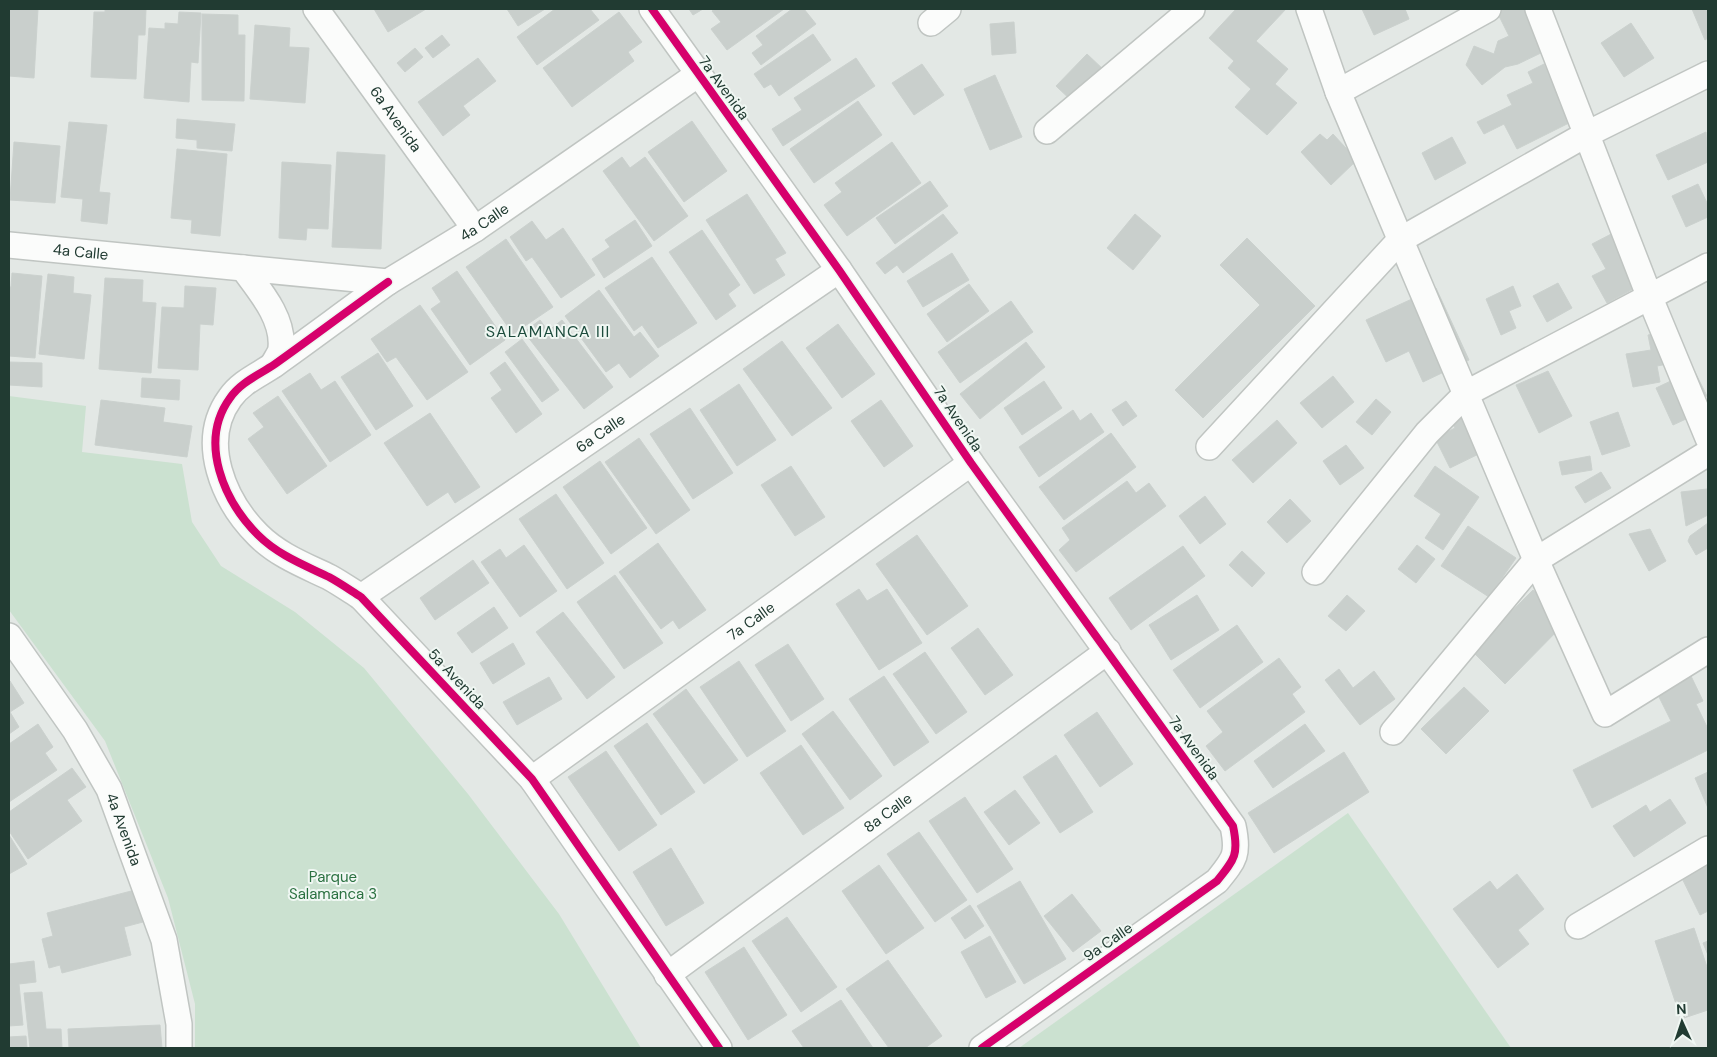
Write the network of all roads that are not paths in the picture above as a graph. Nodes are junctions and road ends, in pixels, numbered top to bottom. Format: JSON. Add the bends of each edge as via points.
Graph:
{"nodes":[{"id":1,"x":316,"y":9,"type":"edge"},
{"id":2,"x":652,"y":9,"type":"edge"},
{"id":3,"x":1192,"y":9,"type":"edge"},
{"id":4,"x":1309,"y":9,"type":"edge"},
{"id":5,"x":1488,"y":9,"type":"edge"},
{"id":6,"x":1538,"y":9,"type":"edge"},
{"id":7,"x":1708,"y":74,"type":"edge"},
{"id":8,"x":697,"y":75,"type":"junction"},
{"id":9,"x":1338,"y":92,"type":"junction"},
{"id":10,"x":1047,"y":131,"type":"dead end"},
{"id":11,"x":1585,"y":135,"type":"junction"},
{"id":12,"x":475,"y":229,"type":"junction"},
{"id":13,"x":1400,"y":240,"type":"junction"},
{"id":14,"x":9,"y":245,"type":"edge"},
{"id":15,"x":1708,"y":266,"type":"edge"},
{"id":16,"x":243,"y":268,"type":"junction"},
{"id":17,"x":839,"y":270,"type":"junction"},
{"id":18,"x":388,"y":282,"type":"junction"},
{"id":19,"x":1650,"y":298,"type":"junction"},
{"id":20,"x":273,"y":366,"type":"junction"},
{"id":21,"x":1467,"y":393,"type":"junction"},
{"id":22,"x":1708,"y":438,"type":"edge"},
{"id":23,"x":1208,"y":447,"type":"dead end"},
{"id":24,"x":1708,"y":453,"type":"edge"},
{"id":25,"x":971,"y":463,"type":"junction"},
{"id":26,"x":1536,"y":560,"type":"junction"},
{"id":27,"x":1315,"y":572,"type":"dead end"},
{"id":28,"x":361,"y":597,"type":"junction"},
{"id":29,"x":9,"y":636,"type":"edge"},
{"id":30,"x":1708,"y":650,"type":"edge"},
{"id":31,"x":1108,"y":651,"type":"junction"},
{"id":32,"x":1392,"y":732,"type":"dead end"},
{"id":33,"x":532,"y":778,"type":"junction"},
{"id":34,"x":1237,"y":847,"type":"joint"},
{"id":35,"x":1708,"y":848,"type":"edge"},
{"id":36,"x":1578,"y":926,"type":"dead end"},
{"id":37,"x":668,"y":975,"type":"junction"},
{"id":38,"x":179,"y":1048,"type":"edge"},
{"id":39,"x":719,"y":1048,"type":"edge"},
{"id":40,"x":982,"y":1048,"type":"edge"}],
"edges":[{"from":1,"to":12,"type":"street","name":"6a Avenida"},
{"from":2,"to":8,"type":"street","name":"7a Avenida"},
{"from":3,"to":10,"type":"street"},
{"from":4,"to":9,"type":"street"},
{"from":5,"to":9,"type":"street"},
{"from":6,"to":11,"type":"street"},
{"from":7,"to":11,"type":"street"},
{"from":8,"to":12,"type":"street","name":"4a Calle"},
{"from":8,"to":17,"type":"street","name":"7a Avenida"},
{"from":9,"to":13,"type":"street"},
{"from":11,"to":13,"type":"street"},
{"from":11,"to":19,"type":"street"},
{"from":12,"to":18,"type":"street","name":"4a Calle"},
{"from":13,"to":21,"type":"street"},
{"from":13,"to":23,"type":"street"},
{"from":14,"to":16,"type":"street","name":"4a Calle"},
{"from":15,"to":19,"type":"street"},
{"from":16,"to":18,"type":"street","name":"4a Calle"},
{"from":16,"to":20,"type":"street","via":[[266,298],[278,327],[282,349]]},
{"from":17,"to":25,"type":"street","name":"7a Avenida"},
{"from":17,"to":28,"type":"street","name":"6a Calle"},
{"from":18,"to":20,"type":"street","name":"5a Avenida"},
{"from":19,"to":21,"type":"street"},
{"from":19,"to":22,"type":"street"},
{"from":20,"to":28,"type":"street","name":"5a Avenida","via":[[242,384],[229,399],[219,421],[216,464],[231,499],[258,535],[292,561],[330,578]]},
{"from":21,"to":26,"type":"street"},
{"from":21,"to":27,"type":"street","via":[[1427,433]]},
{"from":24,"to":26,"type":"street"},
{"from":25,"to":31,"type":"street","name":"7a Avenida"},
{"from":25,"to":33,"type":"street","name":"7a Calle"},
{"from":26,"to":30,"type":"street","via":[[1605,714]]},
{"from":26,"to":32,"type":"street"},
{"from":28,"to":33,"type":"street","name":"5a Avenida"},
{"from":29,"to":38,"type":"street","name":"4a Avenida","via":[[75,730],[109,789],[164,940],[179,1024]]},
{"from":31,"to":34,"type":"street","name":"7a Avenida","via":[[1233,826]]},
{"from":31,"to":37,"type":"street","name":"8a Calle"},
{"from":33,"to":37,"type":"street","name":"5a Avenida"},
{"from":34,"to":40,"type":"street","name":"9a Calle","via":[[1229,866],[1217,881]]},
{"from":35,"to":36,"type":"street"},
{"from":37,"to":39,"type":"street","name":"5a Avenida"}]}
